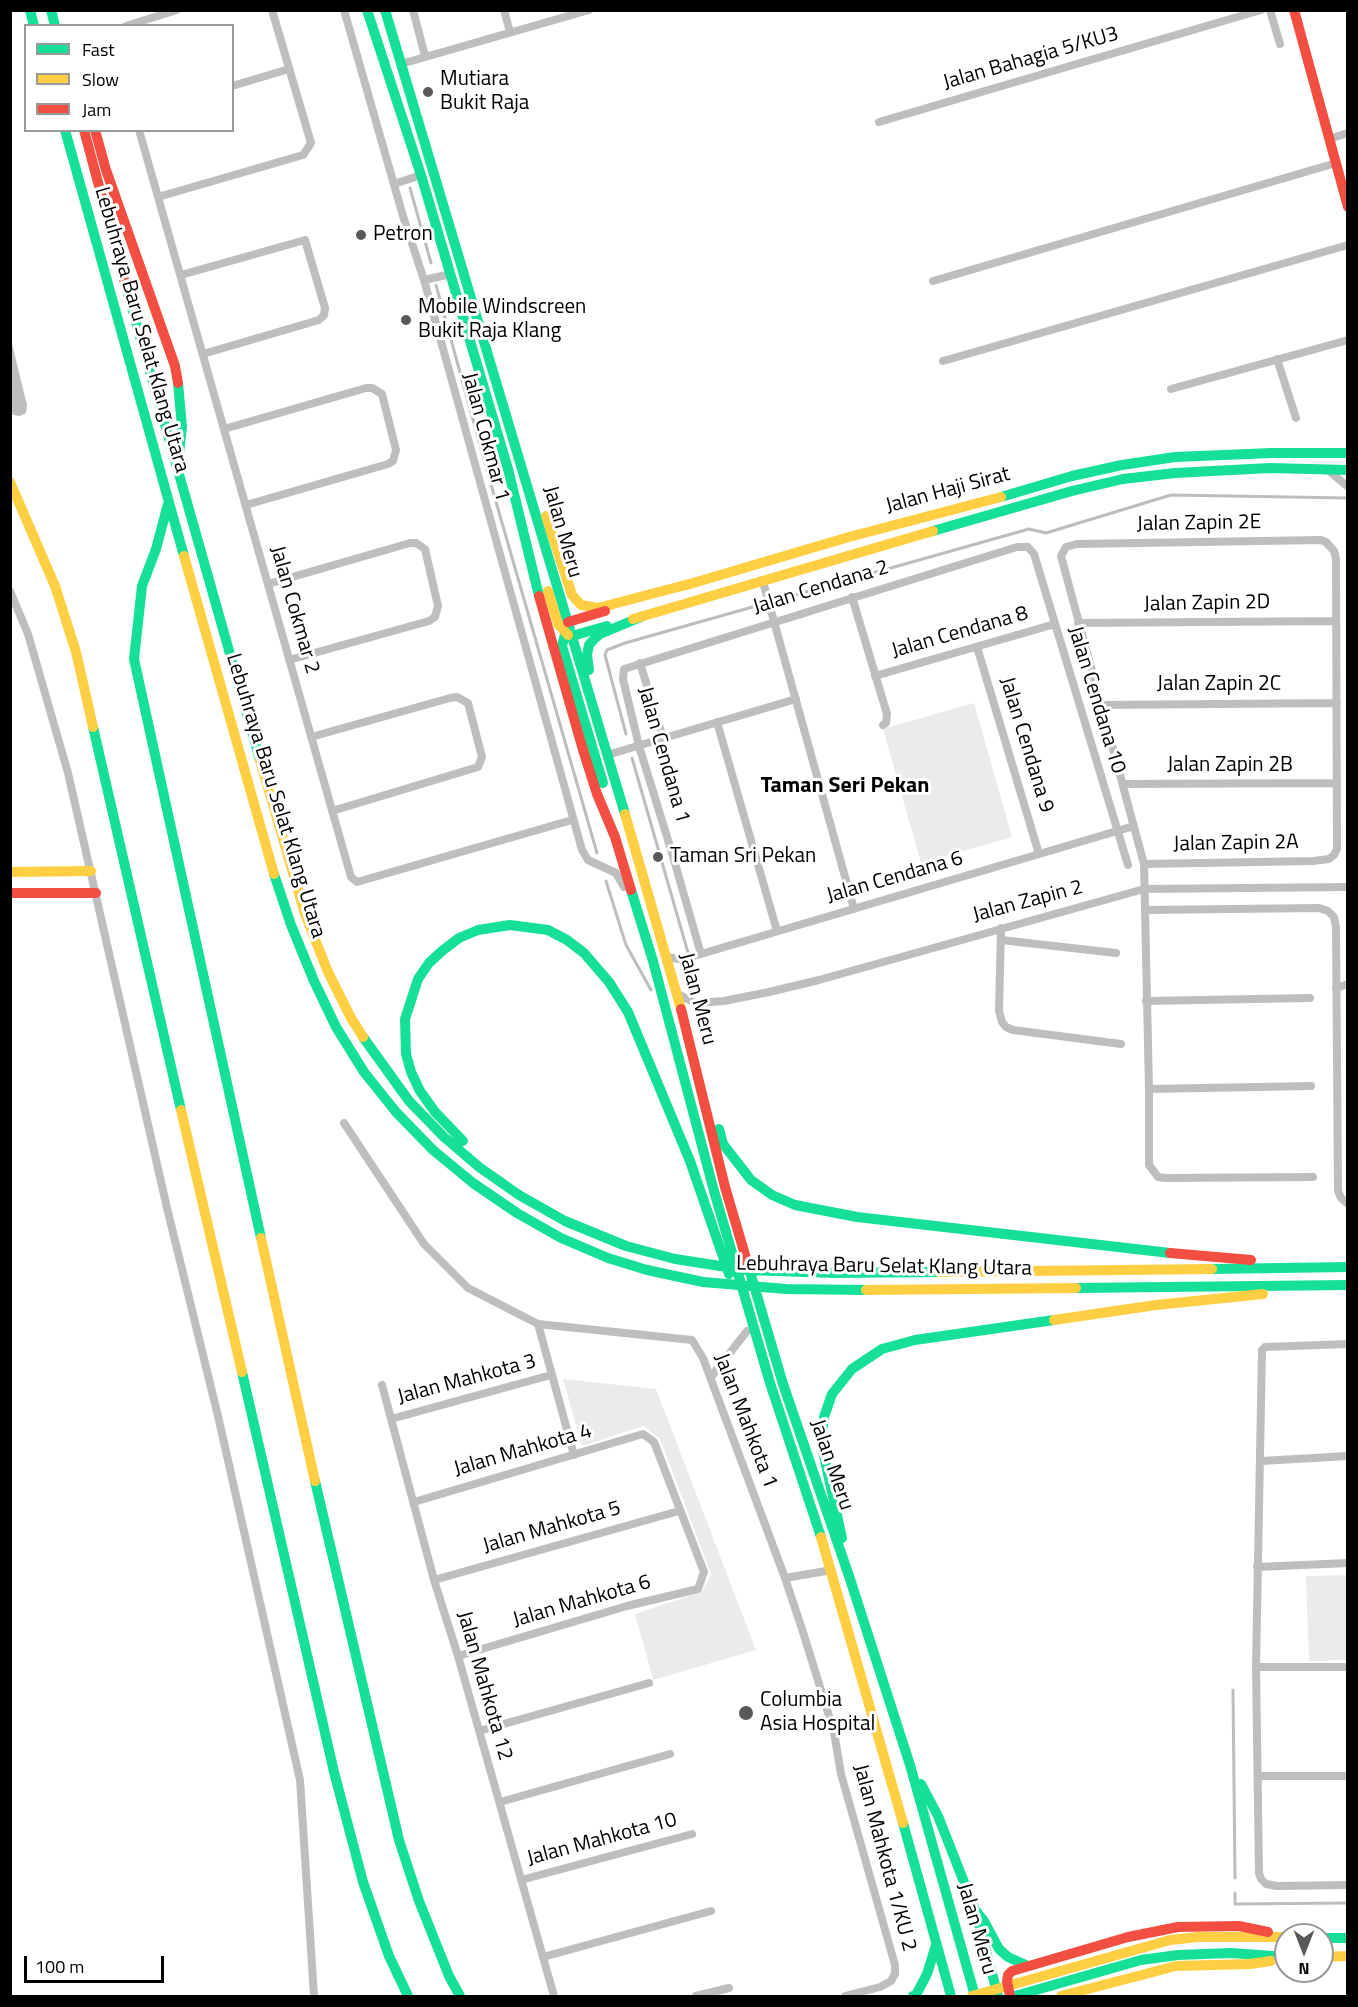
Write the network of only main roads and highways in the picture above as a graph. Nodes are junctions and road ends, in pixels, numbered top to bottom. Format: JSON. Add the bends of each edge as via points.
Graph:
{"nodes":[{"id":1,"x":367,"y":10,"type":"edge"},
{"id":2,"x":385,"y":10,"type":"edge"},
{"id":3,"x":1294,"y":10,"type":"edge"},
{"id":4,"x":66,"y":132,"type":"edge"},
{"id":5,"x":84,"y":132,"type":"edge"},
{"id":6,"x":96,"y":132,"type":"edge"},
{"id":7,"x":1346,"y":194,"type":"edge"},
{"id":8,"x":1347,"y":207,"type":"edge"},
{"id":9,"x":518,"y":450,"type":"junction"},
{"id":10,"x":1347,"y":453,"type":"edge"},
{"id":11,"x":508,"y":469,"type":"junction"},
{"id":12,"x":1347,"y":470,"type":"edge"},
{"id":13,"x":10,"y":482,"type":"edge"},
{"id":14,"x":690,"y":584,"type":"junction"},
{"id":15,"x":641,"y":617,"type":"junction"},
{"id":16,"x":568,"y":630,"type":"junction"},
{"id":17,"x":604,"y":742,"type":"junction"},
{"id":18,"x":615,"y":837,"type":"junction"},
{"id":19,"x":92,"y":871,"type":"road end"},
{"id":20,"x":10,"y":872,"type":"edge"},
{"id":21,"x":10,"y":893,"type":"edge"},
{"id":22,"x":96,"y":893,"type":"road end"},
{"id":23,"x":689,"y":1044,"type":"junction"},
{"id":24,"x":519,"y":1195,"type":"junction"},
{"id":25,"x":1347,"y":1265,"type":"edge"},
{"id":26,"x":1344,"y":1285,"type":"edge"},
{"id":27,"x":771,"y":1383,"type":"junction"},
{"id":28,"x":849,"y":1576,"type":"junction"},
{"id":29,"x":910,"y":1765,"type":"junction"},
{"id":30,"x":975,"y":1910,"type":"junction"},
{"id":31,"x":1274,"y":1934,"type":"edge"},
{"id":32,"x":1274,"y":1937,"type":"edge"},
{"id":33,"x":936,"y":1945,"type":"junction"},
{"id":34,"x":1274,"y":1957,"type":"edge"},
{"id":35,"x":1274,"y":1960,"type":"edge"},
{"id":36,"x":1028,"y":1966,"type":"junction"},
{"id":37,"x":987,"y":1995,"type":"edge"},
{"id":38,"x":408,"y":1996,"type":"edge"},
{"id":39,"x":460,"y":1996,"type":"edge"},
{"id":40,"x":913,"y":1996,"type":"edge"},
{"id":41,"x":951,"y":1996,"type":"edge"},
{"id":42,"x":974,"y":1996,"type":"edge"},
{"id":43,"x":998,"y":1996,"type":"edge"},
{"id":44,"x":1010,"y":1996,"type":"edge"},
{"id":45,"x":1015,"y":1996,"type":"edge"},
{"id":46,"x":1061,"y":1996,"type":"edge"}],
"edges":[{"from":1,"to":11,"type":"main road","name":"Jalan Meru","via":[[421,175]]},
{"from":2,"to":9,"type":"main road","name":"Jalan Meru"},
{"from":3,"to":7,"type":"main road"},
{"from":4,"to":26,"type":"main road","name":"Lebuhraya Baru Selat Klang Utara","via":[[271,866],[291,925],[336,1027],[364,1072],[396,1112],[449,1164],[473,1184],[561,1238],[608,1258],[703,1282],[786,1289]]},
{"from":5,"to":24,"type":"main road","name":"Lebuhraya Baru Selat Klang Utara","via":[[286,856],[327,972],[351,1018],[409,1101],[470,1160]]},
{"from":6,"to":39,"type":"main road","via":[[168,343],[180,397],[178,463],[156,549],[142,586],[134,659],[383,1778],[419,1901]]},
{"from":7,"to":8,"type":"main road"},
{"from":9,"to":14,"type":"main road","via":[[553,533],[573,595],[581,605],[598,608]]},
{"from":9,"to":16,"type":"main road","name":"Jalan Meru"},
{"from":10,"to":14,"type":"main road","name":"Jalan Haji Sirat","via":[[1186,457],[1122,465],[849,537]]},
{"from":11,"to":16,"type":"main road","via":[[555,616],[558,624]]},
{"from":11,"to":18,"type":"main road","name":"Jalan Meru","via":[[549,635],[597,794]]},
{"from":12,"to":15,"type":"main road","name":"Jalan Haji Sirat","via":[[1270,468],[1123,479]]},
{"from":13,"to":38,"type":"main road","via":[[55,586],[76,652],[328,1749],[375,1917]]},
{"from":14,"to":16,"type":"main road","name":"Jalan Haji Sirat"},
{"from":15,"to":16,"type":"main road","name":"Jalan Haji Sirat"},
{"from":15,"to":17,"type":"main road","via":[[600,634],[586,656],[600,706]]},
{"from":16,"to":17,"type":"main road","name":"Jalan Meru"},
{"from":16,"to":18,"type":"main road","via":[[562,646],[600,771]]},
{"from":17,"to":23,"type":"main road","name":"Jalan Meru"},
{"from":18,"to":27,"type":"main road","name":"Jalan Meru"},
{"from":19,"to":20,"type":"main road"},
{"from":21,"to":22,"type":"main road"},
{"from":23,"to":25,"type":"main road","via":[[723,1144],[751,1180],[772,1196],[795,1205],[846,1215],[1143,1250]]},
{"from":23,"to":28,"type":"main road","name":"Jalan Meru","via":[[725,1187],[780,1373]]},
{"from":24,"to":25,"type":"main road","name":"Lebuhraya Baru Selat Klang Utara","via":[[565,1221],[646,1252],[746,1270],[835,1273]]},
{"from":24,"to":27,"type":"main road","via":[[435,1112],[411,1072],[405,1037],[410,998],[429,963],[459,938],[478,930],[510,925],[548,930],[567,940],[597,967],[619,997],[690,1161],[747,1331]]},
{"from":26,"to":28,"type":"main road","via":[[1156,1305],[915,1340],[882,1349],[852,1369],[832,1394],[824,1417],[821,1442]]},
{"from":27,"to":33,"type":"main road","name":"Jalan Meru","via":[[832,1570]]},
{"from":28,"to":29,"type":"main road","name":"Jalan Meru"},
{"from":29,"to":30,"type":"main road","via":[[938,1816]]},
{"from":29,"to":42,"type":"main road","name":"Jalan Meru"},
{"from":30,"to":36,"type":"main road","via":[[999,1949]]},
{"from":30,"to":43,"type":"main road","name":"Jalan Meru"},
{"from":31,"to":36,"type":"main road","via":[[1239,1926],[1178,1927]]},
{"from":32,"to":37,"type":"main road","via":[[1170,1940]]},
{"from":33,"to":40,"type":"main road","via":[[927,1974]]},
{"from":33,"to":41,"type":"main road","name":"Jalan Meru"},
{"from":34,"to":45,"type":"main road","via":[[1178,1954],[1142,1960]]},
{"from":35,"to":46,"type":"main road","via":[[1176,1966]]},
{"from":36,"to":44,"type":"main road","via":[[1008,1975]]},
{"from":37,"to":42,"type":"main road"}]}
